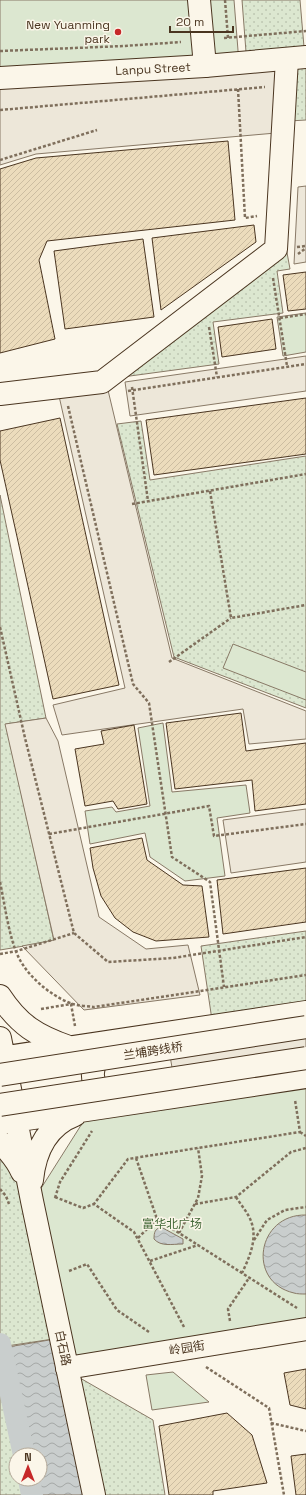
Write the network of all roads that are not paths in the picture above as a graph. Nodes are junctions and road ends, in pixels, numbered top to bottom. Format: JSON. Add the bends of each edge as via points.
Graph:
{"nodes":[{"id":1,"x":199,"y":0,"type":"edge"},
{"id":2,"x":296,"y":58,"type":"edge"},
{"id":3,"x":205,"y":66,"type":"junction"},
{"id":4,"x":0,"y":78,"type":"edge"},
{"id":5,"x":0,"y":394,"type":"edge"},
{"id":6,"x":0,"y":996,"type":"edge"},
{"id":7,"x":306,"y":1012,"type":"edge"},
{"id":8,"x":306,"y":1027,"type":"edge"},
{"id":9,"x":117,"y":1040,"type":"junction"},
{"id":10,"x":70,"y":1047,"type":"junction"},
{"id":11,"x":306,"y":1058,"type":"edge"},
{"id":12,"x":306,"y":1077,"type":"edge"},
{"id":13,"x":4,"y":1102,"type":"edge"},
{"id":14,"x":128,"y":1104,"type":"junction"},
{"id":15,"x":91,"y":1119,"type":"junction"},
{"id":16,"x":32,"y":1201,"type":"junction"},
{"id":17,"x":303,"y":1319,"type":"edge"},
{"id":18,"x":67,"y":1368,"type":"junction"},
{"id":19,"x":94,"y":1495,"type":"edge"}],
"edges":[{"from":1,"to":3,"type":"main road"},
{"from":2,"to":3,"type":"main road","name":"Lanpu Street"},
{"from":2,"to":5,"type":"main road","via":[[286,85],[276,249],[102,382]]},
{"from":3,"to":4,"type":"main road","name":"Lanpu Street"},
{"from":6,"to":10,"type":"main road","via":[[8,1009],[32,1030],[48,1040]]},
{"from":7,"to":9,"type":"main road"},
{"from":8,"to":13,"type":"main road","name":"兰埔跨线桥","bridge":true},
{"from":9,"to":10,"type":"main road"},
{"from":9,"to":14,"type":"main road","via":[[108,1044],[98,1057],[93,1070],[94,1082],[103,1096]]},
{"from":10,"to":13,"type":"main road"},
{"from":10,"to":13,"type":"main road","via":[[33,1062],[20,1072]]},
{"from":11,"to":13,"type":"main road","bridge":true},
{"from":12,"to":14,"type":"main road"},
{"from":13,"to":15,"type":"main road"},
{"from":13,"to":16,"type":"main road"},
{"from":13,"to":16,"type":"main road","via":[[11,1167]]},
{"from":14,"to":15,"type":"main road"},
{"from":15,"to":16,"type":"main road","via":[[71,1117],[59,1123],[40,1145],[34,1163]]},
{"from":16,"to":18,"type":"main road","name":"白石路"},
{"from":17,"to":18,"type":"main road","name":"岭园街","via":[[233,1341]]},
{"from":18,"to":19,"type":"main road","name":"白石路"}]}
